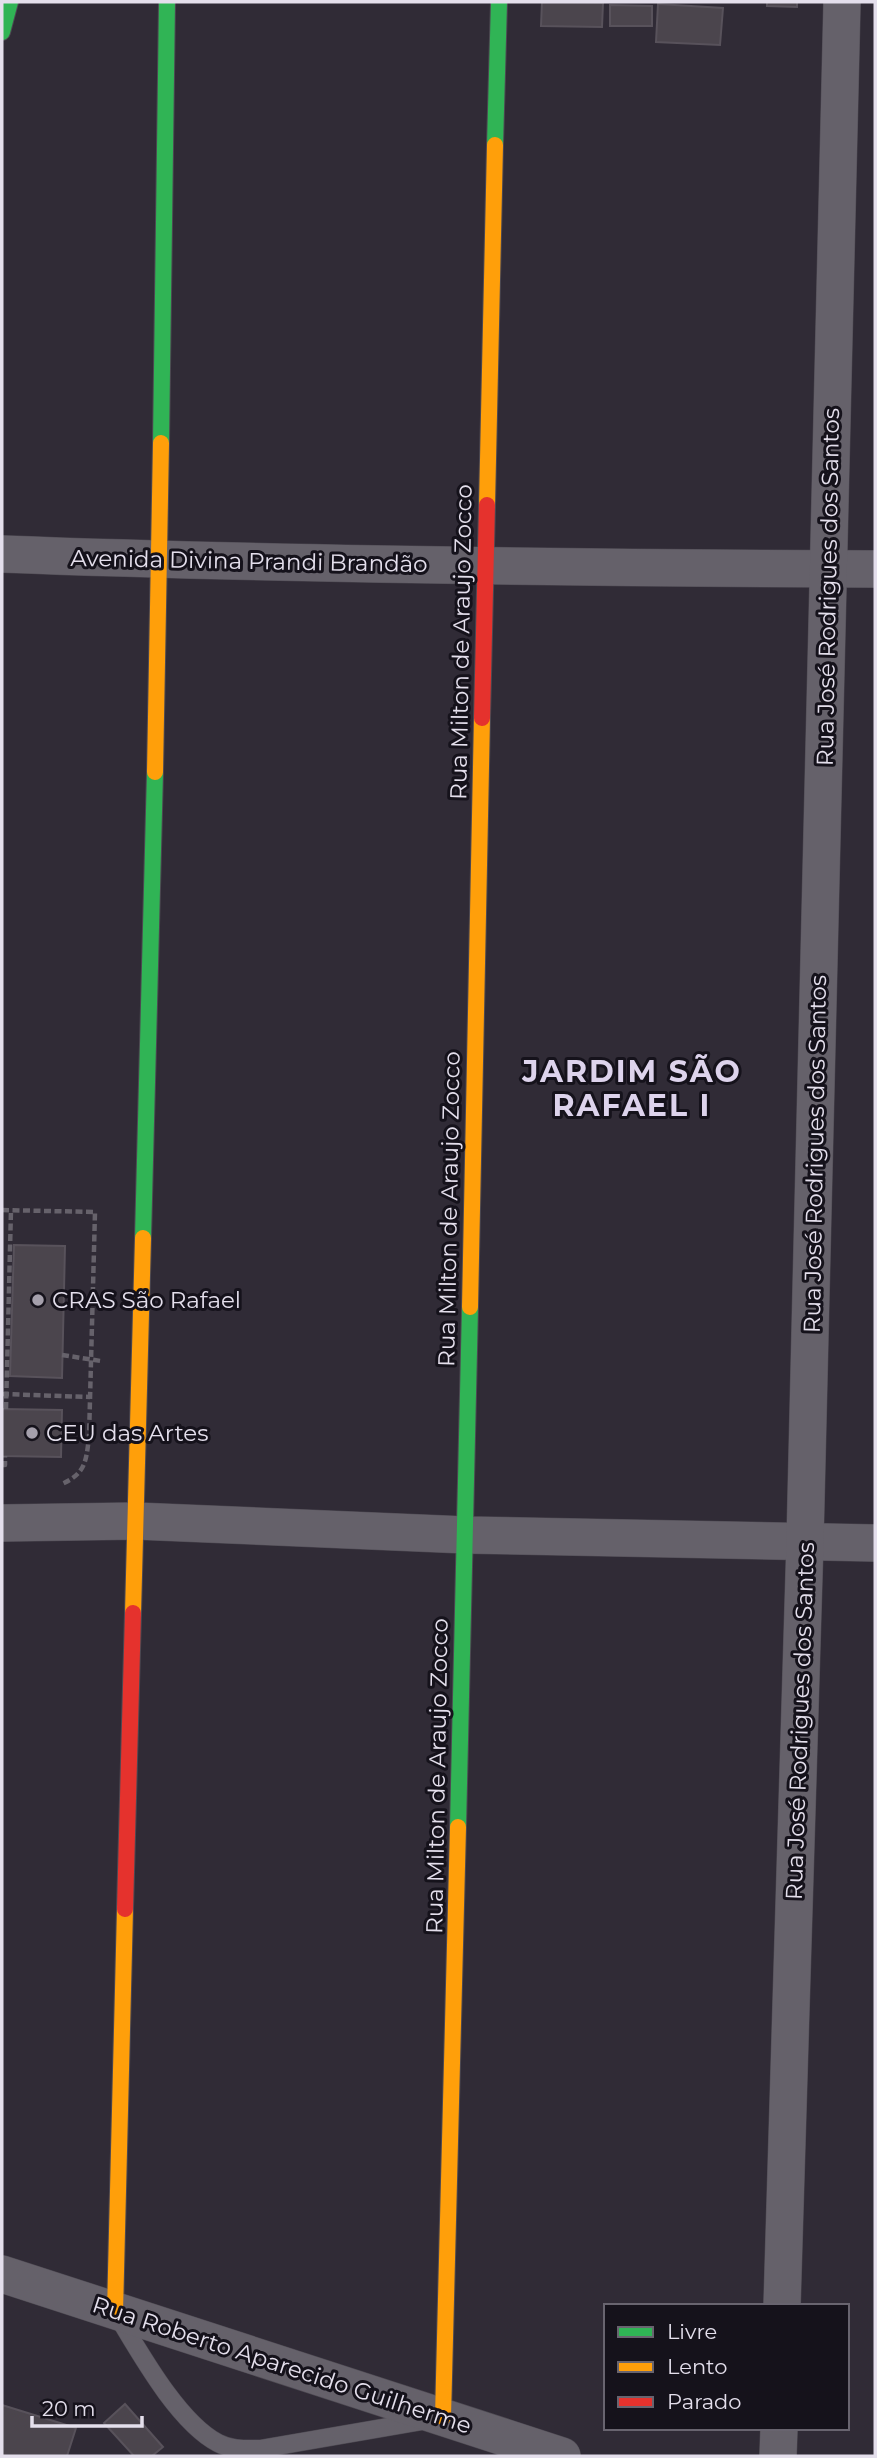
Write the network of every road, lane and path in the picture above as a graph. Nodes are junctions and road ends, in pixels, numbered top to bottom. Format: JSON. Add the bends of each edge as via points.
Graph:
{"nodes":[{"id":1,"x":10,"y":2,"type":"edge"},
{"id":2,"x":167,"y":2,"type":"edge"},
{"id":3,"x":499,"y":2,"type":"edge"},
{"id":4,"x":842,"y":2,"type":"edge"},
{"id":5,"x":2,"y":32,"type":"edge"},
{"id":6,"x":2,"y":554,"type":"edge"},
{"id":7,"x":160,"y":560,"type":"junction"},
{"id":8,"x":485,"y":566,"type":"junction"},
{"id":9,"x":828,"y":569,"type":"junction"},
{"id":10,"x":875,"y":569,"type":"edge"},
{"id":11,"x":2,"y":1210,"type":"edge"},
{"id":12,"x":11,"y":1210,"type":"junction"},
{"id":13,"x":4,"y":1394,"type":"edge"},
{"id":14,"x":90,"y":1397,"type":"junction"},
{"id":15,"x":6,"y":1409,"type":"dead end"},
{"id":16,"x":5,"y":1456,"type":"dead end"},
{"id":17,"x":2,"y":1465,"type":"edge"},
{"id":18,"x":51,"y":1484,"type":"dead end"},
{"id":19,"x":136,"y":1521,"type":"junction"},
{"id":20,"x":2,"y":1522,"type":"edge"},
{"id":21,"x":466,"y":1535,"type":"junction"},
{"id":22,"x":805,"y":1541,"type":"junction"},
{"id":23,"x":875,"y":1542,"type":"edge"},
{"id":24,"x":2,"y":2274,"type":"edge"},
{"id":25,"x":782,"y":2304,"type":"edge"},
{"id":26,"x":115,"y":2312,"type":"junction"},
{"id":27,"x":443,"y":2417,"type":"junction"},
{"id":28,"x":779,"y":2430,"type":"edge"},
{"id":29,"x":562,"y":2456,"type":"edge"},
{"id":30,"x":778,"y":2456,"type":"edge"}],
"edges":[{"from":1,"to":5,"type":"street"},
{"from":2,"to":7,"type":"street"},
{"from":3,"to":8,"type":"street","name":"Rua Milton de Araujo Zocco"},
{"from":4,"to":9,"type":"street","name":"Rua José Rodrigues dos Santos"},
{"from":6,"to":7,"type":"street","name":"Avenida Divina Prandi Brandão"},
{"from":7,"to":8,"type":"street","name":"Avenida Divina Prandi Brandão"},
{"from":7,"to":19,"type":"street"},
{"from":8,"to":9,"type":"street","name":"Avenida Divina Prandi Brandão"},
{"from":8,"to":21,"type":"street","name":"Rua Milton de Araujo Zocco"},
{"from":9,"to":10,"type":"street","name":"Avenida Divina Prandi Brandão"},
{"from":9,"to":22,"type":"street","name":"Rua José Rodrigues dos Santos"},
{"from":11,"to":12,"type":"path"},
{"from":12,"to":13,"type":"path"},
{"from":12,"to":14,"type":"path","via":[[94,1212]]},
{"from":13,"to":14,"type":"path"},
{"from":13,"to":15,"type":"path"},
{"from":14,"to":18,"type":"path","via":[[86,1464],[76,1477]]},
{"from":16,"to":17,"type":"path"},
{"from":19,"to":20,"type":"street"},
{"from":19,"to":21,"type":"street"},
{"from":19,"to":26,"type":"street"},
{"from":21,"to":22,"type":"street"},
{"from":21,"to":27,"type":"street","name":"Rua Milton de Araujo Zocco"},
{"from":22,"to":23,"type":"street"},
{"from":22,"to":25,"type":"street","name":"Rua José Rodrigues dos Santos"},
{"from":24,"to":26,"type":"street","name":"Rua Roberto Aparecido Guilherme"},
{"from":26,"to":27,"type":"street","name":"Rua Roberto Aparecido Guilherme"},
{"from":26,"to":27,"type":"lane","via":[[184,2414],[218,2443],[235,2449],[260,2449]]},
{"from":27,"to":29,"type":"street","name":"Rua Roberto Aparecido Guilherme"},
{"from":28,"to":30,"type":"street"}]}
